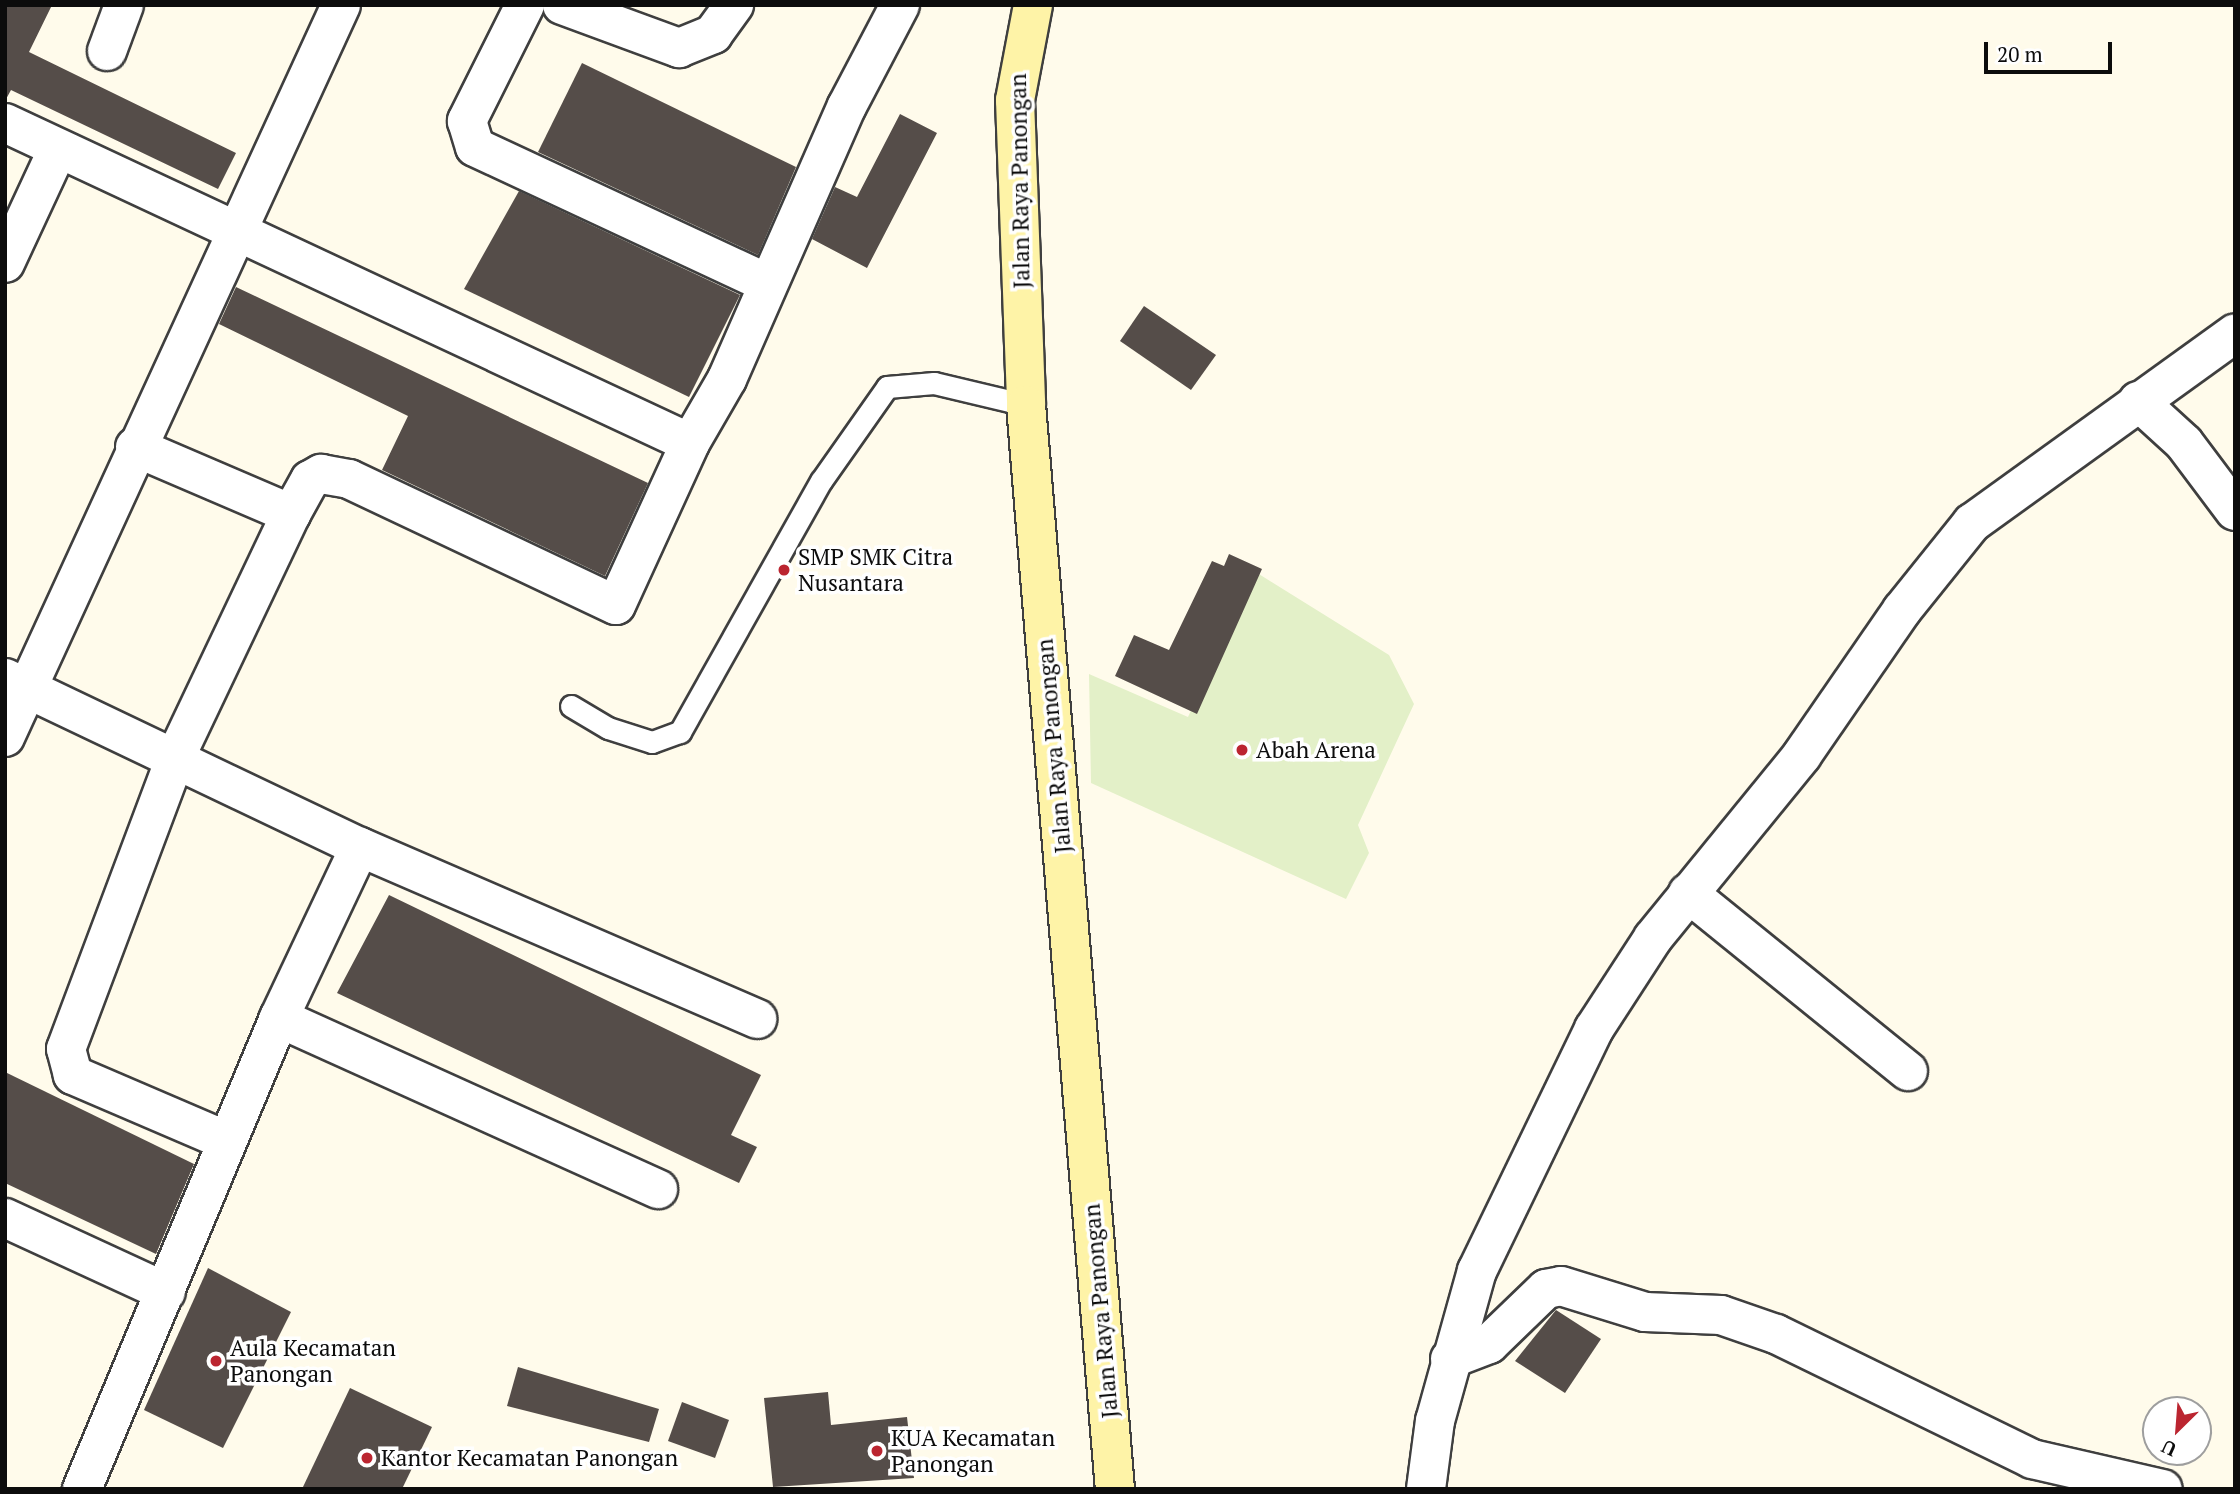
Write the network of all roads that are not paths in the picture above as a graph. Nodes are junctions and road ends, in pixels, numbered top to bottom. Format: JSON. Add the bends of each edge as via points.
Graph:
{"nodes":[{"id":1,"x":124,"y":5,"type":"edge"},
{"id":2,"x":341,"y":5,"type":"edge"},
{"id":3,"x":525,"y":5,"type":"edge"},
{"id":4,"x":562,"y":5,"type":"edge"},
{"id":5,"x":734,"y":5,"type":"edge"},
{"id":6,"x":900,"y":5,"type":"edge"},
{"id":7,"x":1032,"y":5,"type":"edge"},
{"id":8,"x":107,"y":51,"type":"dead end"},
{"id":9,"x":5,"y":123,"type":"edge"},
{"id":10,"x":58,"y":149,"type":"junction"},
{"id":11,"x":236,"y":229,"type":"junction"},
{"id":12,"x":5,"y":263,"type":"edge"},
{"id":13,"x":767,"y":283,"type":"junction"},
{"id":14,"x":2235,"y":333,"type":"edge"},
{"id":15,"x":2138,"y":401,"type":"junction"},
{"id":16,"x":1026,"y":405,"type":"junction"},
{"id":17,"x":690,"y":443,"type":"junction"},
{"id":18,"x":135,"y":447,"type":"junction"},
{"id":19,"x":2235,"y":511,"type":"edge"},
{"id":20,"x":291,"y":514,"type":"junction"},
{"id":21,"x":17,"y":683,"type":"edge"},
{"id":22,"x":572,"y":706,"type":"dead end"},
{"id":23,"x":5,"y":737,"type":"edge"},
{"id":24,"x":176,"y":757,"type":"junction"},
{"id":25,"x":359,"y":847,"type":"junction"},
{"id":26,"x":1688,"y":893,"type":"junction"},
{"id":27,"x":279,"y":1018,"type":"junction"},
{"id":28,"x":757,"y":1019,"type":"dead end"},
{"id":29,"x":1908,"y":1071,"type":"dead end"},
{"id":30,"x":227,"y":1141,"type":"junction"},
{"id":31,"x":658,"y":1189,"type":"dead end"},
{"id":32,"x":5,"y":1218,"type":"edge"},
{"id":33,"x":166,"y":1292,"type":"junction"},
{"id":34,"x":1450,"y":1359,"type":"junction"},
{"id":35,"x":82,"y":1489,"type":"edge"},
{"id":36,"x":1115,"y":1489,"type":"edge"},
{"id":37,"x":1426,"y":1489,"type":"edge"},
{"id":38,"x":2163,"y":1489,"type":"edge"}],
"edges":[{"from":1,"to":8,"type":"street"},
{"from":2,"to":11,"type":"street"},
{"from":3,"to":13,"type":"street","via":[[467,121],[475,148]]},
{"from":4,"to":5,"type":"street","via":[[679,48],[713,34]]},
{"from":6,"to":13,"type":"street"},
{"from":7,"to":16,"type":"main road","name":"Jalan Raya Panongan","via":[[1015,100]]},
{"from":9,"to":10,"type":"street"},
{"from":10,"to":11,"type":"street"},
{"from":10,"to":12,"type":"street"},
{"from":11,"to":17,"type":"street"},
{"from":11,"to":18,"type":"street"},
{"from":13,"to":17,"type":"street","via":[[727,379]]},
{"from":14,"to":15,"type":"street"},
{"from":15,"to":19,"type":"street","via":[[2184,443]]},
{"from":15,"to":26,"type":"street","via":[[1972,523],[1902,610],[1802,755]]},
{"from":16,"to":22,"type":"lane","via":[[934,383],[887,387],[821,481],[680,732],[652,742],[608,728]]},
{"from":16,"to":36,"type":"main road","name":"Jalan Raya Panongan"},
{"from":17,"to":20,"type":"street","via":[[616,604],[334,475],[310,480]]},
{"from":18,"to":20,"type":"street"},
{"from":18,"to":21,"type":"street"},
{"from":20,"to":24,"type":"street"},
{"from":21,"to":23,"type":"street"},
{"from":21,"to":24,"type":"street"},
{"from":24,"to":25,"type":"street"},
{"from":24,"to":30,"type":"street","via":[[65,1062],[73,1075]]},
{"from":25,"to":27,"type":"street"},
{"from":25,"to":28,"type":"street"},
{"from":26,"to":29,"type":"street"},
{"from":26,"to":34,"type":"street","via":[[1594,1030],[1550,1112],[1477,1270]]},
{"from":27,"to":30,"type":"street"},
{"from":27,"to":31,"type":"street"},
{"from":30,"to":33,"type":"street"},
{"from":32,"to":33,"type":"street"},
{"from":33,"to":35,"type":"street"},
{"from":34,"to":37,"type":"street"},
{"from":34,"to":38,"type":"street","via":[[1489,1344],[1546,1289],[1561,1286],[1645,1312],[1721,1315],[1776,1334],[2032,1459]]}]}
